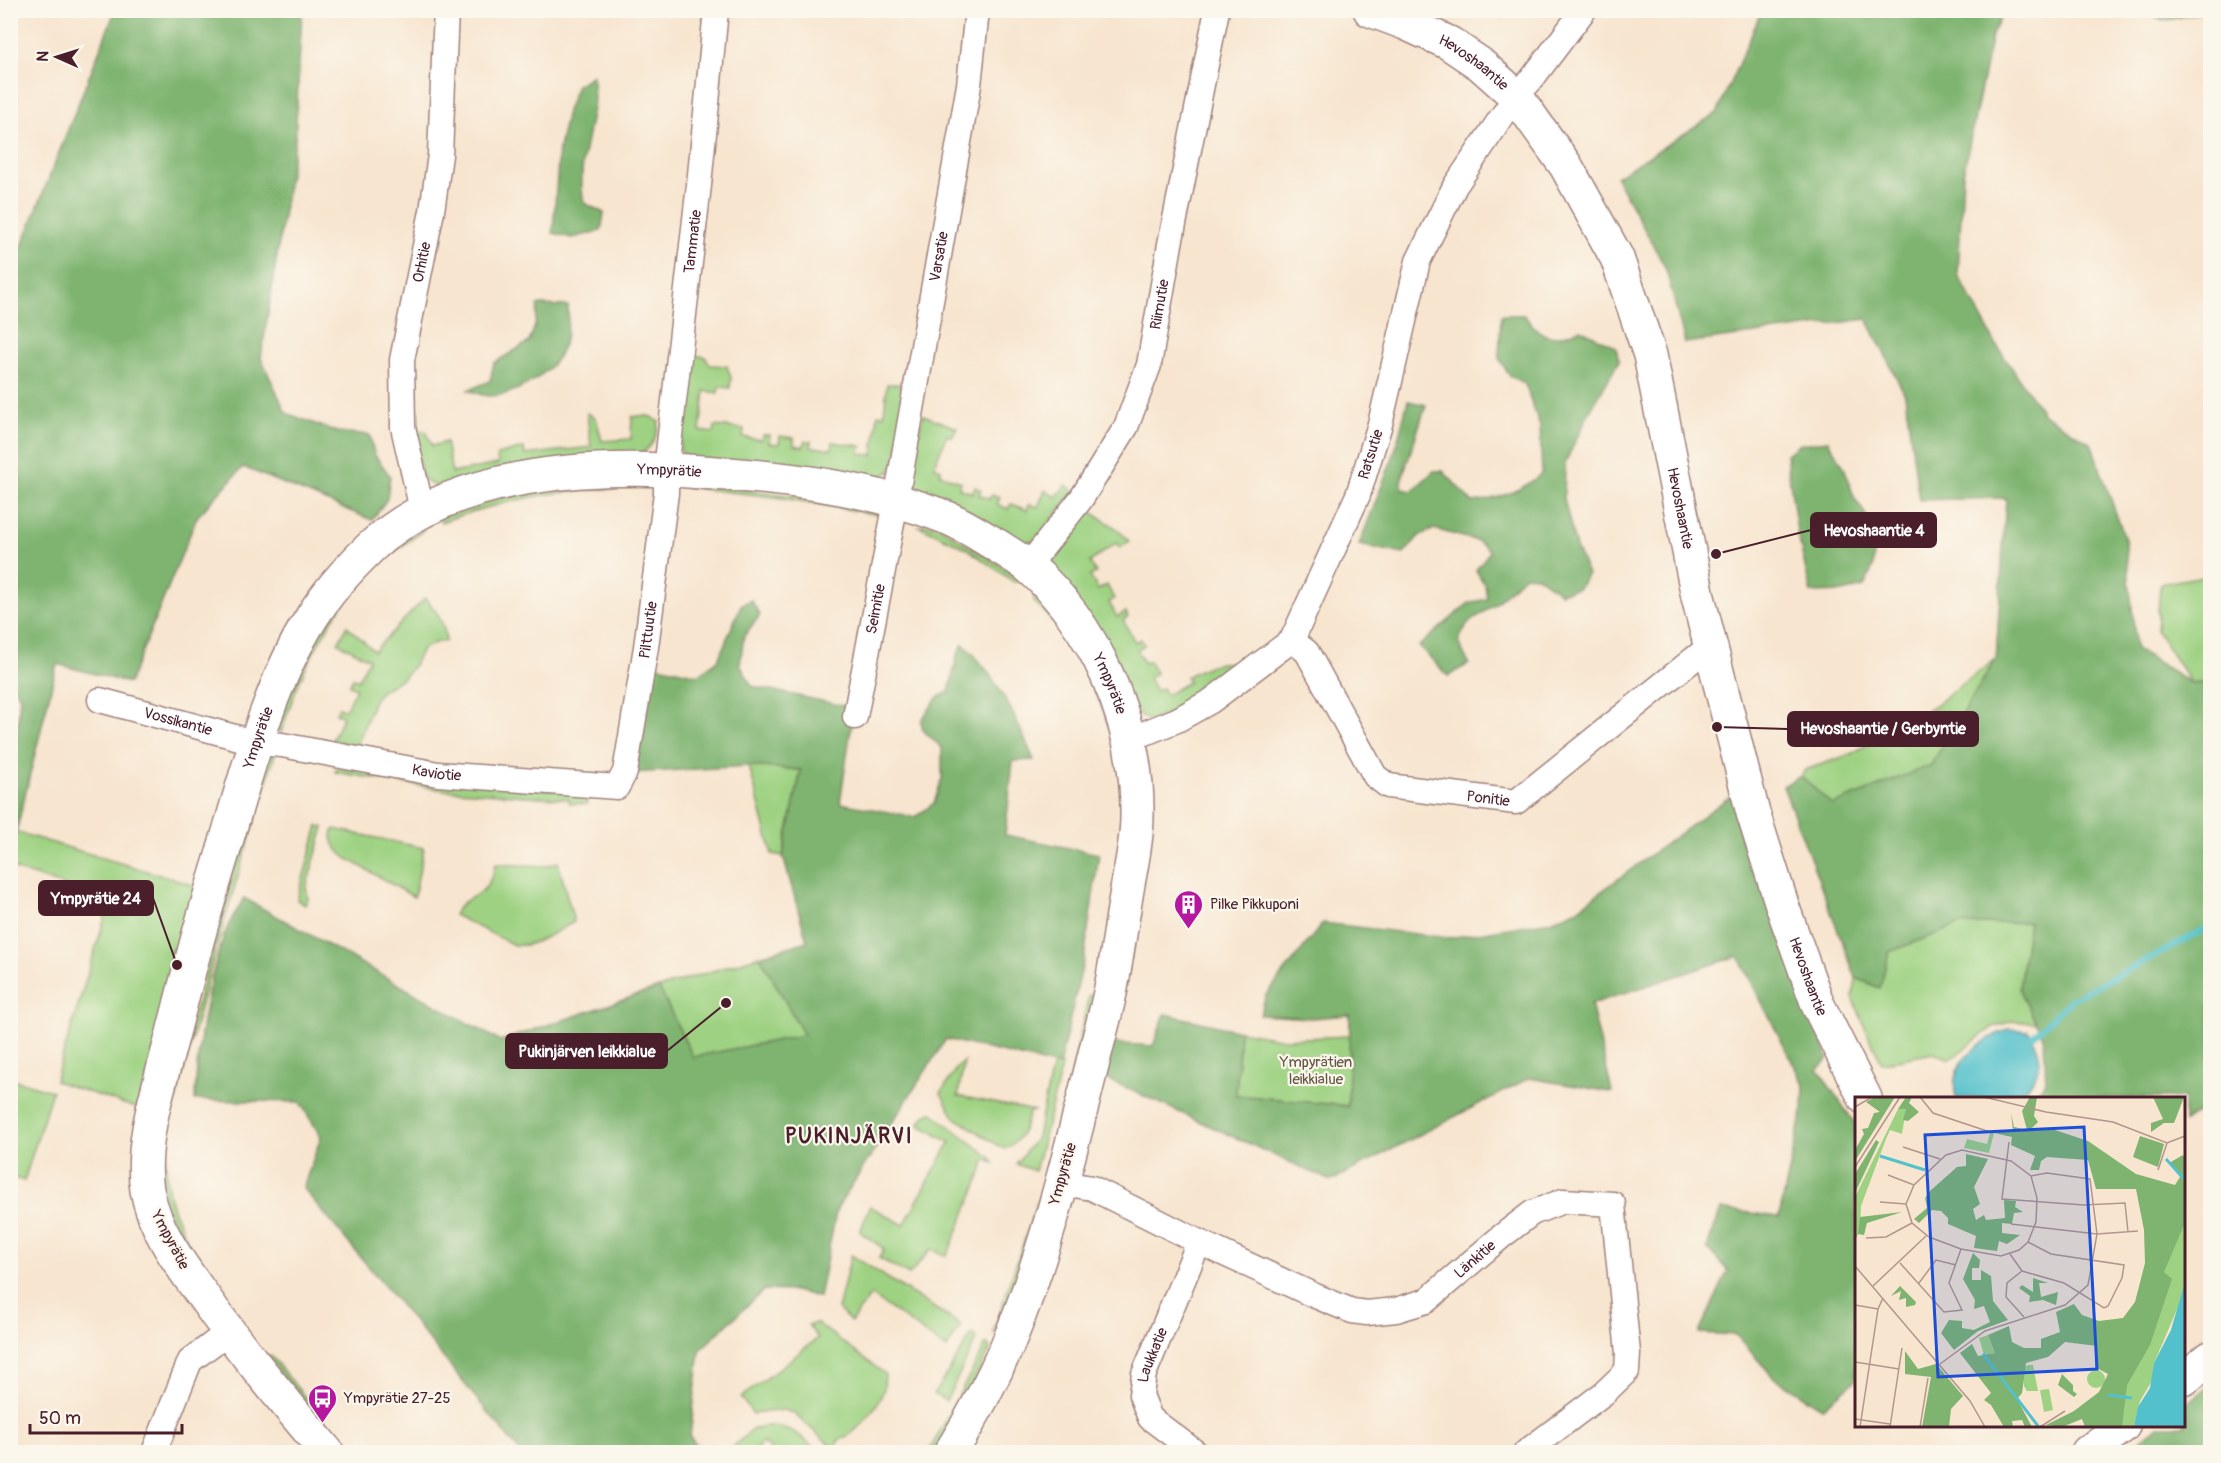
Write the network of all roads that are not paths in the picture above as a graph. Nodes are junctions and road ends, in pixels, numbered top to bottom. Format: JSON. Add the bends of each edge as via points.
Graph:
{"nodes":[{"id":1,"x":446,"y":10,"type":"edge"},
{"id":2,"x":716,"y":10,"type":"edge"},
{"id":3,"x":977,"y":10,"type":"edge"},
{"id":4,"x":1216,"y":10,"type":"edge"},
{"id":5,"x":1370,"y":10,"type":"edge"},
{"id":6,"x":1584,"y":10,"type":"edge"},
{"id":7,"x":1516,"y":96,"type":"junction"},
{"id":8,"x":666,"y":470,"type":"junction"},
{"id":9,"x":896,"y":501,"type":"junction"},
{"id":10,"x":422,"y":510,"type":"junction"},
{"id":11,"x":1028,"y":566,"type":"junction"},
{"id":12,"x":1292,"y":640,"type":"junction"},
{"id":13,"x":1710,"y":646,"type":"junction"},
{"id":14,"x":100,"y":700,"type":"dead end"},
{"id":15,"x":855,"y":717,"type":"dead end"},
{"id":16,"x":1130,"y":739,"type":"junction"},
{"id":17,"x":257,"y":743,"type":"junction"},
{"id":18,"x":617,"y":787,"type":"joint"},
{"id":19,"x":1864,"y":1097,"type":"edge"},
{"id":20,"x":1062,"y":1183,"type":"junction"},
{"id":21,"x":1199,"y":1242,"type":"junction"},
{"id":22,"x":228,"y":1332,"type":"junction"},
{"id":23,"x":2211,"y":1358,"type":"edge"},
{"id":24,"x":2185,"y":1378,"type":"edge"},
{"id":25,"x":154,"y":1452,"type":"edge"},
{"id":26,"x":327,"y":1452,"type":"edge"},
{"id":27,"x":951,"y":1452,"type":"edge"},
{"id":28,"x":1195,"y":1452,"type":"edge"},
{"id":29,"x":1526,"y":1452,"type":"edge"}],
"edges":[{"from":1,"to":10,"type":"street","name":"Orhitie","via":[[440,155],[402,360],[403,427]]},
{"from":2,"to":8,"type":"street","name":"Tammatie"},
{"from":3,"to":9,"type":"street","name":"Varsatie","via":[[969,85]]},
{"from":4,"to":11,"type":"street","name":"Riimutie","via":[[1149,365],[1126,427],[1081,499]]},
{"from":5,"to":7,"type":"street","name":"Hevoshaantie","via":[[1449,43]]},
{"from":6,"to":7,"type":"street","name":"Ratsutie"},
{"from":7,"to":12,"type":"street","name":"Ratsutie","via":[[1455,186],[1418,261],[1380,424],[1358,495]]},
{"from":7,"to":13,"type":"street","name":"Hevoshaantie","via":[[1566,166],[1617,258],[1650,355]]},
{"from":8,"to":9,"type":"street","name":"Ympyrätie","via":[[805,482]]},
{"from":8,"to":10,"type":"street","name":"Ympyrätie","via":[[561,472],[499,484]]},
{"from":8,"to":18,"type":"street","name":"Pilttuutie","via":[[646,647],[625,772]]},
{"from":9,"to":11,"type":"street","name":"Ympyrätie","via":[[956,521]]},
{"from":9,"to":15,"type":"street","name":"Seimitie"},
{"from":10,"to":17,"type":"street","name":"Ympyrätie","via":[[373,546],[312,616],[294,648]]},
{"from":11,"to":16,"type":"street","name":"Ympyrätie","via":[[1066,608],[1097,654]]},
{"from":12,"to":13,"type":"street","name":"Ponitie","via":[[1307,652],[1375,776],[1388,786],[1516,802]]},
{"from":12,"to":16,"type":"street","name":"Ratsutie","via":[[1211,701]]},
{"from":13,"to":19,"type":"street","name":"Hevoshaantie","via":[[1753,813],[1783,908],[1818,1005]]},
{"from":14,"to":17,"type":"street","name":"Vossikantie"},
{"from":16,"to":20,"type":"street","name":"Ympyrätie","via":[[1138,826],[1110,993]]},
{"from":17,"to":18,"type":"street","name":"Kaviotie","via":[[438,774]]},
{"from":17,"to":22,"type":"street","name":"Ympyrätie","via":[[205,909],[150,1126],[145,1164],[147,1192],[157,1221]]},
{"from":20,"to":21,"type":"street","name":"Länkitie","via":[[1092,1188]]},
{"from":20,"to":27,"type":"street","name":"Ympyrätie","via":[[1006,1348]]},
{"from":21,"to":28,"type":"street","name":"Laukkatie","via":[[1144,1374],[1141,1395],[1150,1418]]},
{"from":21,"to":29,"type":"street","name":"Länkitie","via":[[1352,1311],[1367,1313],[1426,1301],[1532,1213],[1563,1201],[1613,1204],[1627,1371]]},
{"from":22,"to":25,"type":"street","via":[[190,1361]]},
{"from":22,"to":26,"type":"street","name":"Ympyrätie"},
{"from":23,"to":24,"type":"street"}]}
